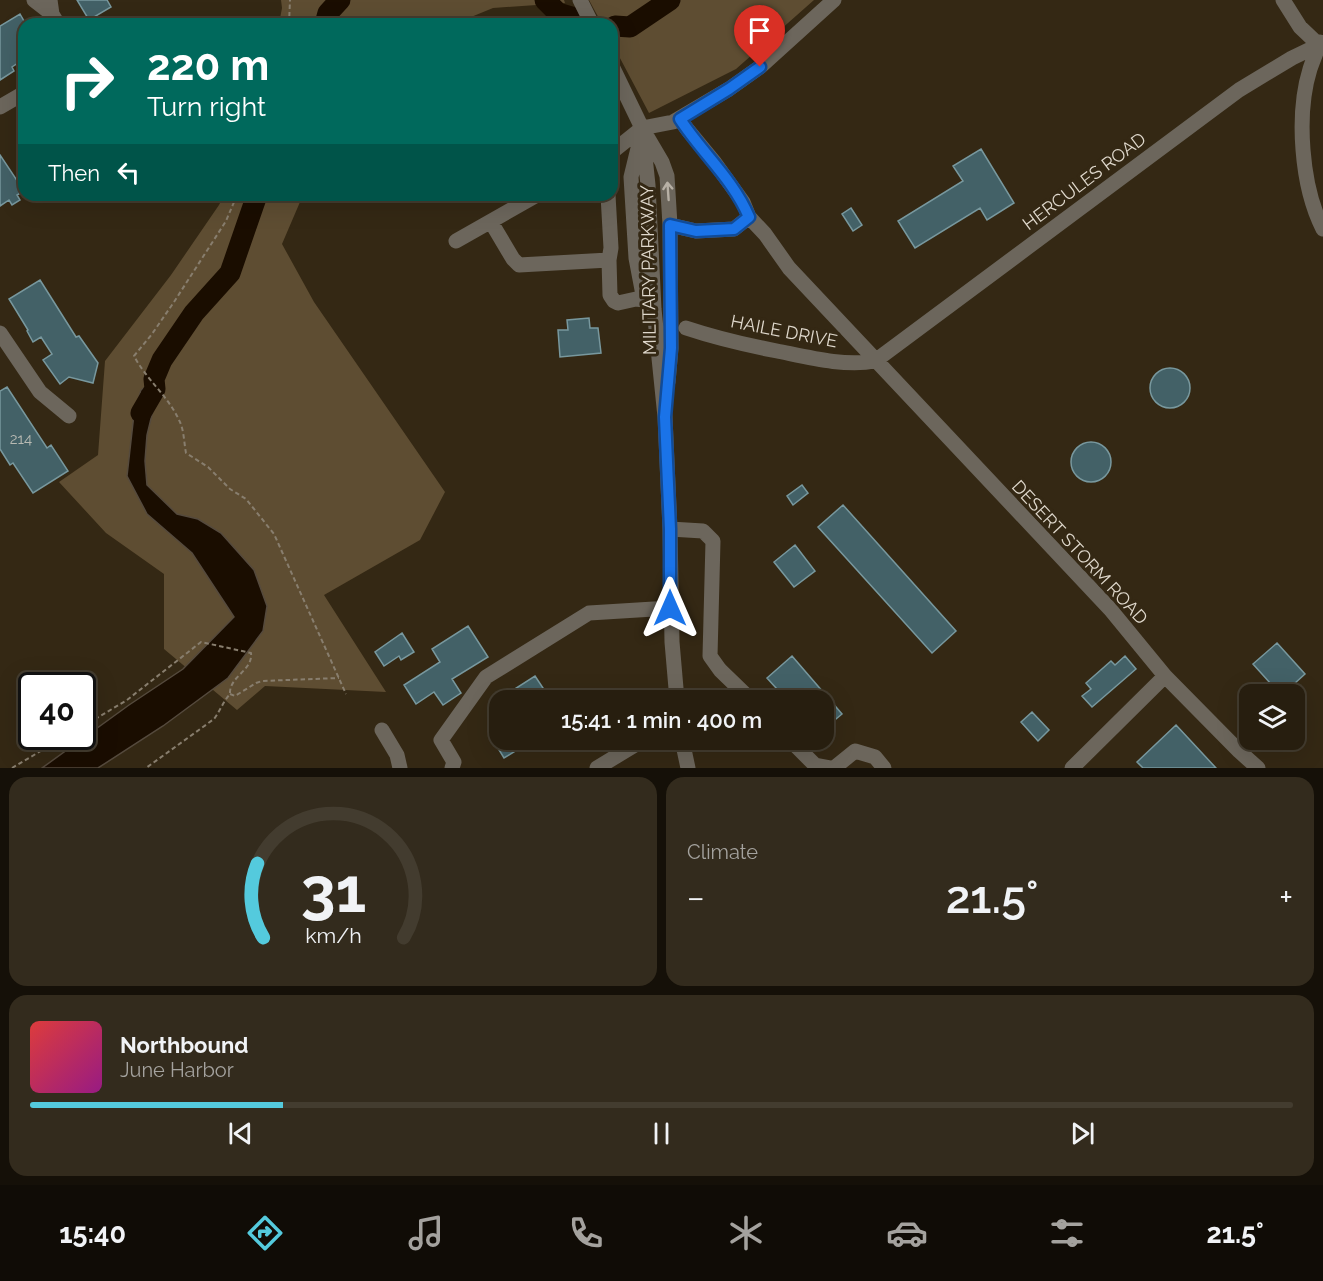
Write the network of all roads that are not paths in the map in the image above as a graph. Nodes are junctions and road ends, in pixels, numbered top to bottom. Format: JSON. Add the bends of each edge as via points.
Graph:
{"nodes":[{"id":1,"x":34,"y":0,"type":"edge"},
{"id":2,"x":580,"y":0,"type":"edge"},
{"id":3,"x":834,"y":0,"type":"edge"},
{"id":4,"x":1283,"y":0,"type":"edge"},
{"id":5,"x":53,"y":13,"type":"edge"},
{"id":6,"x":589,"y":18,"type":"edge"},
{"id":7,"x":1322,"y":42,"type":"edge"},
{"id":8,"x":618,"y":78,"type":"edge"},
{"id":9,"x":18,"y":96,"type":"edge"},
{"id":10,"x":0,"y":107,"type":"edge"},
{"id":11,"x":680,"y":119,"type":"junction"},
{"id":12,"x":642,"y":128,"type":"junction"},
{"id":13,"x":618,"y":147,"type":"edge"},
{"id":14,"x":527,"y":201,"type":"edge"},
{"id":15,"x":608,"y":201,"type":"edge"},
{"id":16,"x":749,"y":217,"type":"junction"},
{"id":17,"x":491,"y":222,"type":"junction"},
{"id":18,"x":670,"y":225,"type":"junction"},
{"id":19,"x":1323,"y":229,"type":"edge"},
{"id":20,"x":456,"y":241,"type":"dead end"},
{"id":21,"x":609,"y":260,"type":"junction"},
{"id":22,"x":644,"y":300,"type":"junction"},
{"id":23,"x":686,"y":328,"type":"dead end"},
{"id":24,"x":0,"y":333,"type":"edge"},
{"id":25,"x":875,"y":361,"type":"junction"},
{"id":26,"x":69,"y":416,"type":"dead end"},
{"id":27,"x":665,"y":417,"type":"junction"},
{"id":28,"x":670,"y":529,"type":"junction"},
{"id":29,"x":670,"y":608,"type":"junction"},
{"id":30,"x":1165,"y":676,"type":"junction"},
{"id":31,"x":675,"y":690,"type":"edge"},
{"id":32,"x":741,"y":690,"type":"edge"},
{"id":33,"x":382,"y":730,"type":"dead end"},
{"id":34,"x":627,"y":750,"type":"edge"},
{"id":35,"x":683,"y":750,"type":"edge"},
{"id":36,"x":800,"y":750,"type":"edge"},
{"id":37,"x":400,"y":768,"type":"edge"},
{"id":38,"x":452,"y":768,"type":"edge"},
{"id":39,"x":597,"y":768,"type":"edge"},
{"id":40,"x":686,"y":768,"type":"edge"},
{"id":41,"x":832,"y":768,"type":"edge"},
{"id":42,"x":884,"y":768,"type":"edge"},
{"id":43,"x":1072,"y":768,"type":"edge"},
{"id":44,"x":1258,"y":768,"type":"edge"}],
"edges":[{"from":1,"to":5,"type":"street"},
{"from":2,"to":6,"type":"street"},
{"from":3,"to":11,"type":"street","via":[[760,67]]},
{"from":4,"to":7,"type":"street","via":[[1300,27]]},
{"from":7,"to":19,"type":"street","via":[[1310,69],[1303,106],[1303,140],[1312,203]]},
{"from":7,"to":25,"type":"street","name":"HERCULES ROAD","via":[[1239,90]]},
{"from":8,"to":12,"type":"street"},
{"from":9,"to":10,"type":"street"},
{"from":11,"to":12,"type":"street"},
{"from":11,"to":16,"type":"street","via":[[743,202]]},
{"from":12,"to":13,"type":"street"},
{"from":18,"to":12,"type":"street","name":"MILITARY PARKWAY","one_way":true,"via":[[662,162]]},
{"from":12,"to":22,"type":"street","name":"MILITARY PARKWAY"},
{"from":12,"to":27,"type":"street","name":"MILITARY PARKWAY"},
{"from":14,"to":17,"type":"street"},
{"from":15,"to":21,"type":"street"},
{"from":16,"to":18,"type":"street","via":[[734,229],[696,231]]},
{"from":16,"to":25,"type":"street","name":"DESERT STORM ROAD","via":[[789,268]]},
{"from":17,"to":20,"type":"street"},
{"from":17,"to":21,"type":"street","via":[[519,265]]},
{"from":18,"to":27,"type":"street","name":"MILITARY PARKWAY","via":[[671,348]]},
{"from":21,"to":22,"type":"street","via":[[610,295],[614,301]]},
{"from":22,"to":27,"type":"street","name":"MILITARY PARKWAY"},
{"from":23,"to":25,"type":"street","name":"HAILE DRIVE","via":[[821,360]]},
{"from":24,"to":26,"type":"street","via":[[40,392]]},
{"from":25,"to":30,"type":"street","name":"DESERT STORM ROAD","via":[[1110,609]]},
{"from":27,"to":28,"type":"street","name":"MILITARY PARKWAY"},
{"from":28,"to":29,"type":"street","name":"MILITARY PARKWAY"},
{"from":28,"to":32,"type":"street","via":[[703,531],[713,541],[710,656]]},
{"from":29,"to":31,"type":"street","name":"MILITARY PARKWAY"},
{"from":29,"to":38,"type":"street","via":[[590,613],[486,677],[441,740],[454,762]]},
{"from":30,"to":43,"type":"street"},
{"from":30,"to":44,"type":"street","name":"DESERT STORM ROAD"},
{"from":33,"to":37,"type":"street"},
{"from":34,"to":39,"type":"street"},
{"from":35,"to":40,"type":"street"},
{"from":36,"to":41,"type":"street","via":[[815,765]]},
{"from":41,"to":42,"type":"street","via":[[855,751],[874,757]]}]}
